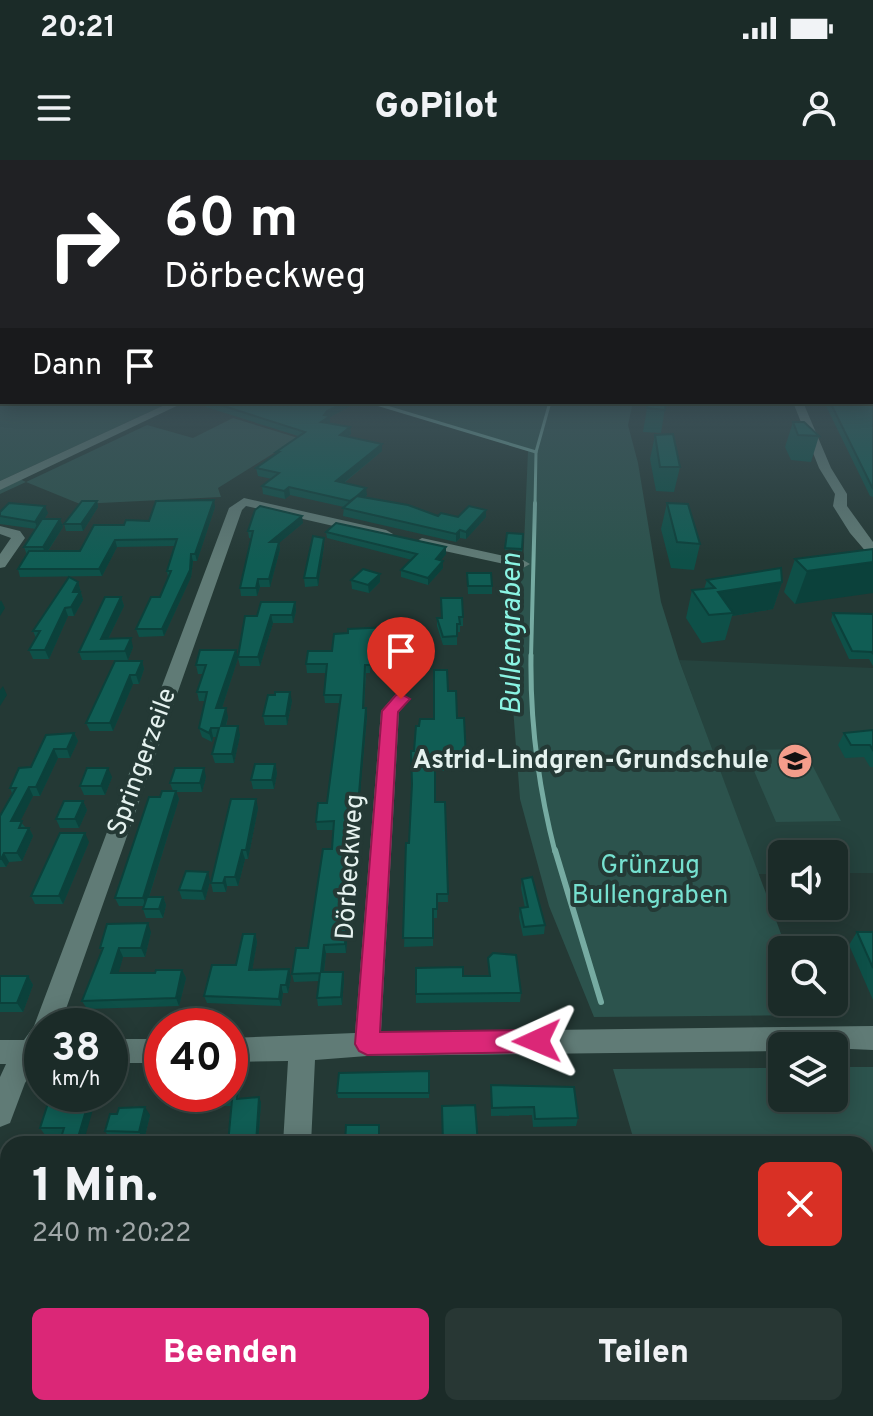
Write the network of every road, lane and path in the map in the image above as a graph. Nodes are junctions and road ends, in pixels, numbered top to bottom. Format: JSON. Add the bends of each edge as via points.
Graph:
{"nodes":[{"id":1,"x":91,"y":444,"type":"edge"},
{"id":2,"x":815,"y":444,"type":"edge"},
{"id":3,"x":0,"y":486,"type":"edge"},
{"id":4,"x":0,"y":530,"type":"edge"},
{"id":5,"x":873,"y":551,"type":"edge"},
{"id":6,"x":0,"y":564,"type":"edge"},
{"id":7,"x":523,"y":564,"type":"dead end"},
{"id":8,"x":401,"y":699,"type":"dead end"},
{"id":9,"x":54,"y":1008,"type":"edge"},
{"id":10,"x":873,"y":1038,"type":"edge"},
{"id":11,"x":367,"y":1044,"type":"junction"},
{"id":12,"x":24,"y":1048,"type":"edge"},
{"id":13,"x":302,"y":1049,"type":"junction"},
{"id":14,"x":248,"y":1050,"type":"edge"},
{"id":15,"x":0,"y":1052,"type":"edge"},
{"id":16,"x":24,"y":1064,"type":"edge"},
{"id":17,"x":0,"y":1113,"type":"edge"},
{"id":18,"x":297,"y":1136,"type":"edge"}],
"edges":[{"from":1,"to":3,"type":"street"},
{"from":2,"to":5,"type":"street","via":[[841,494],[840,506]]},
{"from":4,"to":6,"type":"street","via":[[18,538]]},
{"from":7,"to":9,"type":"street","name":"Springerzeile","via":[[244,502],[236,508]]},
{"from":8,"to":11,"type":"street","name":"Dörbeckweg","via":[[390,711]]},
{"from":10,"to":11,"type":"street"},
{"from":11,"to":13,"type":"street"},
{"from":12,"to":15,"type":"street"},
{"from":13,"to":14,"type":"street"},
{"from":13,"to":18,"type":"street"},
{"from":16,"to":17,"type":"street"}]}
